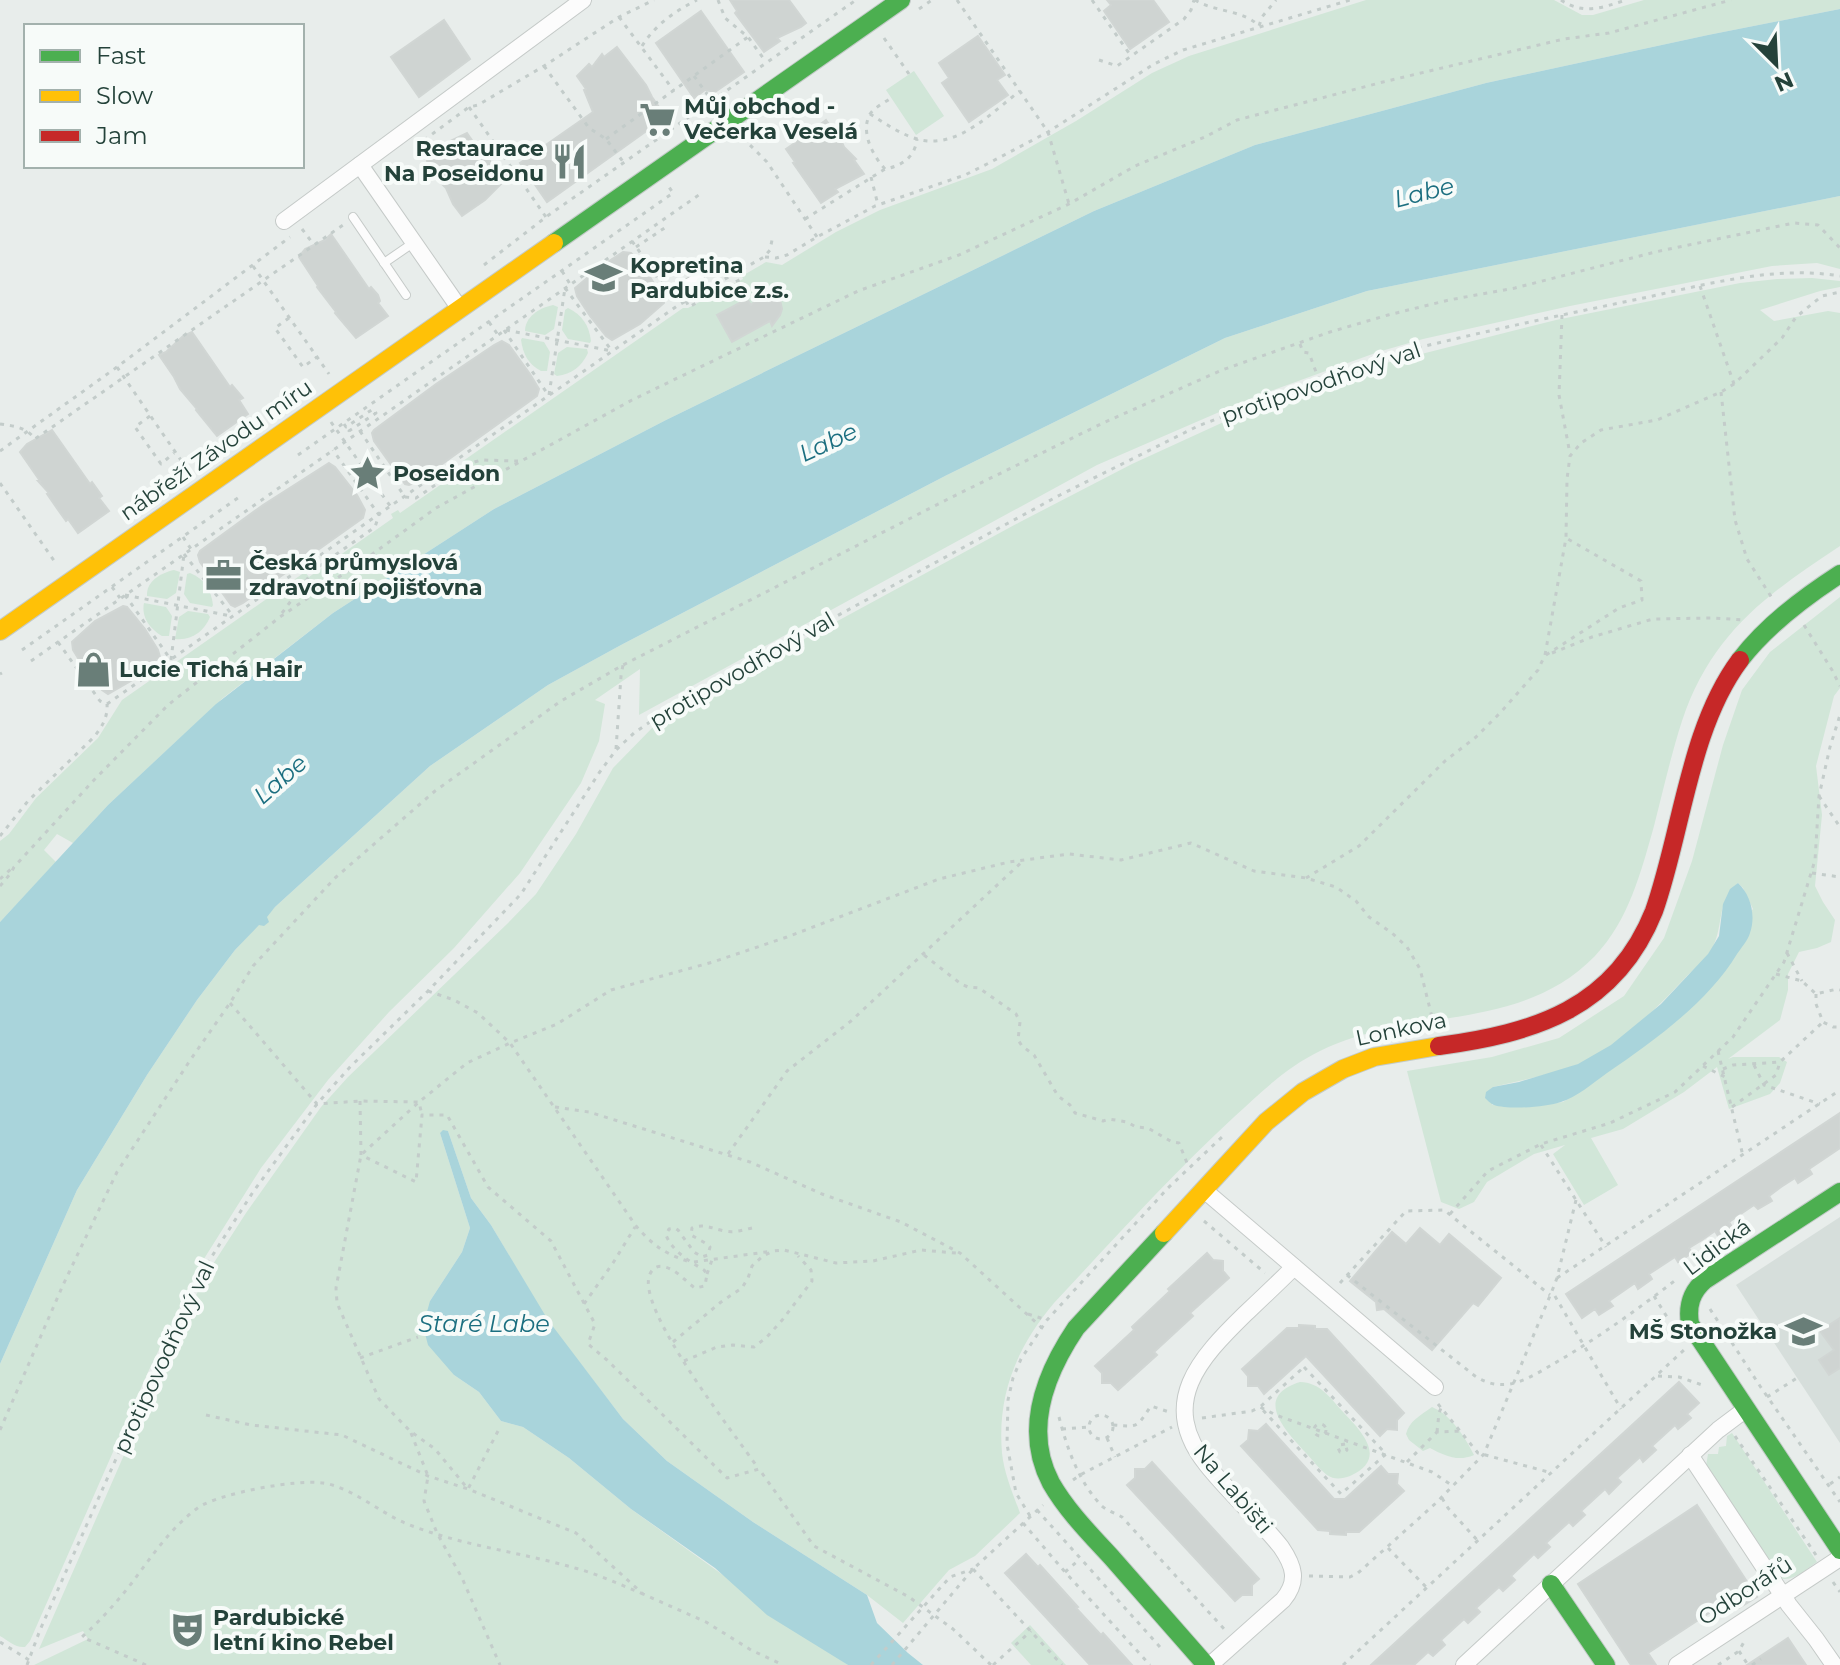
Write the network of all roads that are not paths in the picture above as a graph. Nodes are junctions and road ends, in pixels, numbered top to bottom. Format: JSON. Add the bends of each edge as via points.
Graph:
{"nodes":[{"id":1,"x":583,"y":0,"type":"edge"},
{"id":2,"x":901,"y":0,"type":"edge"},
{"id":3,"x":360,"y":165,"type":"junction"},
{"id":4,"x":353,"y":217,"type":"road end"},
{"id":5,"x":286,"y":229,"type":"road end"},
{"id":6,"x":414,"y":242,"type":"junction"},
{"id":7,"x":384,"y":263,"type":"junction"},
{"id":8,"x":700,"y":276,"type":"dead end"},
{"id":9,"x":671,"y":293,"type":"road end"},
{"id":10,"x":406,"y":295,"type":"dead end"},
{"id":11,"x":460,"y":309,"type":"junction"},
{"id":12,"x":1840,"y":574,"type":"edge"},
{"id":13,"x":0,"y":631,"type":"edge"},
{"id":14,"x":1840,"y":1192,"type":"edge"},
{"id":15,"x":1210,"y":1195,"type":"junction"},
{"id":16,"x":1294,"y":1267,"type":"junction"},
{"id":17,"x":1435,"y":1387,"type":"dead end"},
{"id":18,"x":1746,"y":1409,"type":"junction"},
{"id":19,"x":1690,"y":1455,"type":"junction"},
{"id":20,"x":1840,"y":1550,"type":"edge"},
{"id":21,"x":1840,"y":1558,"type":"edge"},
{"id":22,"x":1551,"y":1584,"type":"junction"},
{"id":23,"x":1783,"y":1595,"type":"junction"},
{"id":24,"x":1602,"y":1664,"type":"edge"},
{"id":25,"x":1208,"y":1665,"type":"edge"},
{"id":26,"x":1464,"y":1665,"type":"edge"},
{"id":27,"x":1677,"y":1665,"type":"edge"},
{"id":28,"x":1834,"y":1665,"type":"edge"}],
"edges":[{"from":1,"to":3,"type":"street"},
{"from":2,"to":11,"type":"street","name":"nábřeží Závodu míru"},
{"from":3,"to":5,"type":"street"},
{"from":3,"to":6,"type":"street"},
{"from":4,"to":7,"type":"lane"},
{"from":6,"to":7,"type":"lane"},
{"from":6,"to":11,"type":"street"},
{"from":7,"to":10,"type":"lane"},
{"from":8,"to":9,"type":"lane"},
{"from":11,"to":13,"type":"street","name":"nábřeží Závodu míru"},
{"from":12,"to":15,"type":"street","name":"Lonkova","via":[[1792,606],[1754,642],[1722,688],[1702,739],[1651,918],[1614,974],[1592,995],[1536,1026],[1374,1057],[1311,1084],[1266,1122]]},
{"from":14,"to":18,"type":"street","name":"Lidická","via":[[1705,1280],[1692,1295],[1690,1324]]},
{"from":15,"to":16,"type":"street"},
{"from":15,"to":25,"type":"street","name":"Lonkova","via":[[1076,1328],[1052,1367],[1037,1429],[1038,1448],[1057,1493]]},
{"from":16,"to":17,"type":"street"},
{"from":16,"to":25,"type":"street","name":"Na Labišti","via":[[1210,1349],[1190,1382],[1181,1417],[1198,1453],[1281,1547],[1293,1576],[1283,1600]]},
{"from":18,"to":19,"type":"street"},
{"from":18,"to":20,"type":"street"},
{"from":19,"to":22,"type":"street"},
{"from":19,"to":23,"type":"street"},
{"from":21,"to":23,"type":"street","name":"Odborářů"},
{"from":22,"to":24,"type":"street"},
{"from":22,"to":26,"type":"street"},
{"from":23,"to":27,"type":"street","name":"Odborářů"},
{"from":23,"to":28,"type":"street"}]}
